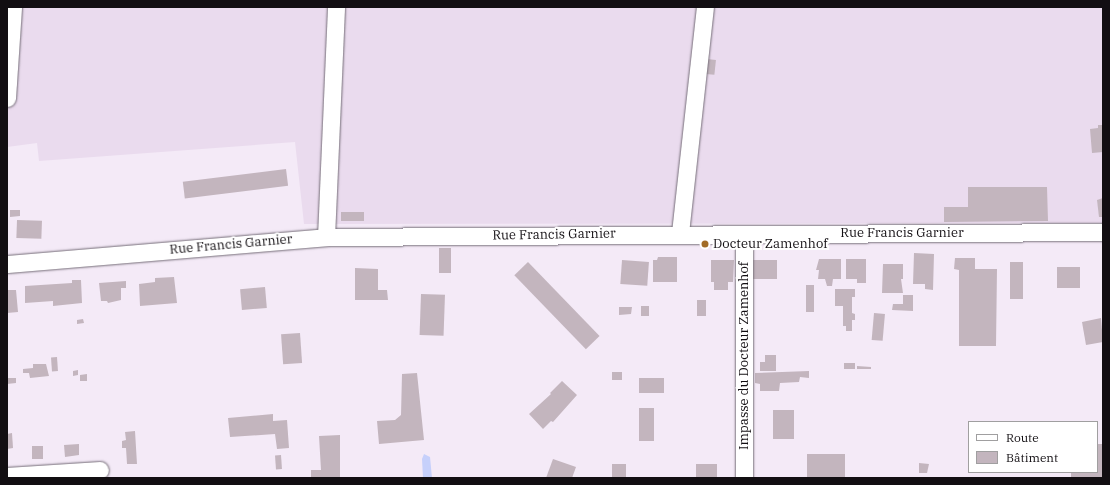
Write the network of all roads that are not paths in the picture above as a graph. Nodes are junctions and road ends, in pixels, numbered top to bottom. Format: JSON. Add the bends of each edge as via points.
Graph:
{"nodes":[{"id":1,"x":13,"y":7,"type":"edge"},
{"id":2,"x":336,"y":7,"type":"edge"},
{"id":3,"x":705,"y":7,"type":"edge"},
{"id":4,"x":7,"y":98,"type":"edge"},
{"id":5,"x":1103,"y":232,"type":"edge"},
{"id":6,"x":680,"y":233,"type":"junction"},
{"id":7,"x":744,"y":234,"type":"junction"},
{"id":8,"x":326,"y":237,"type":"junction"},
{"id":9,"x":7,"y":264,"type":"edge"},
{"id":10,"x":100,"y":470,"type":"dead end"},
{"id":11,"x":7,"y":476,"type":"edge"},
{"id":12,"x":744,"y":478,"type":"edge"}],
"edges":[{"from":1,"to":4,"type":"street"},
{"from":2,"to":8,"type":"street"},
{"from":3,"to":6,"type":"street"},
{"from":5,"to":7,"type":"street","name":"Rue Francis Garnier"},
{"from":6,"to":7,"type":"street","name":"Rue Francis Garnier"},
{"from":6,"to":8,"type":"street","name":"Rue Francis Garnier"},
{"from":7,"to":12,"type":"street","name":"Impasse du Docteur Zamenhof"},
{"from":8,"to":9,"type":"street","name":"Rue Francis Garnier"},
{"from":10,"to":11,"type":"street"}]}
